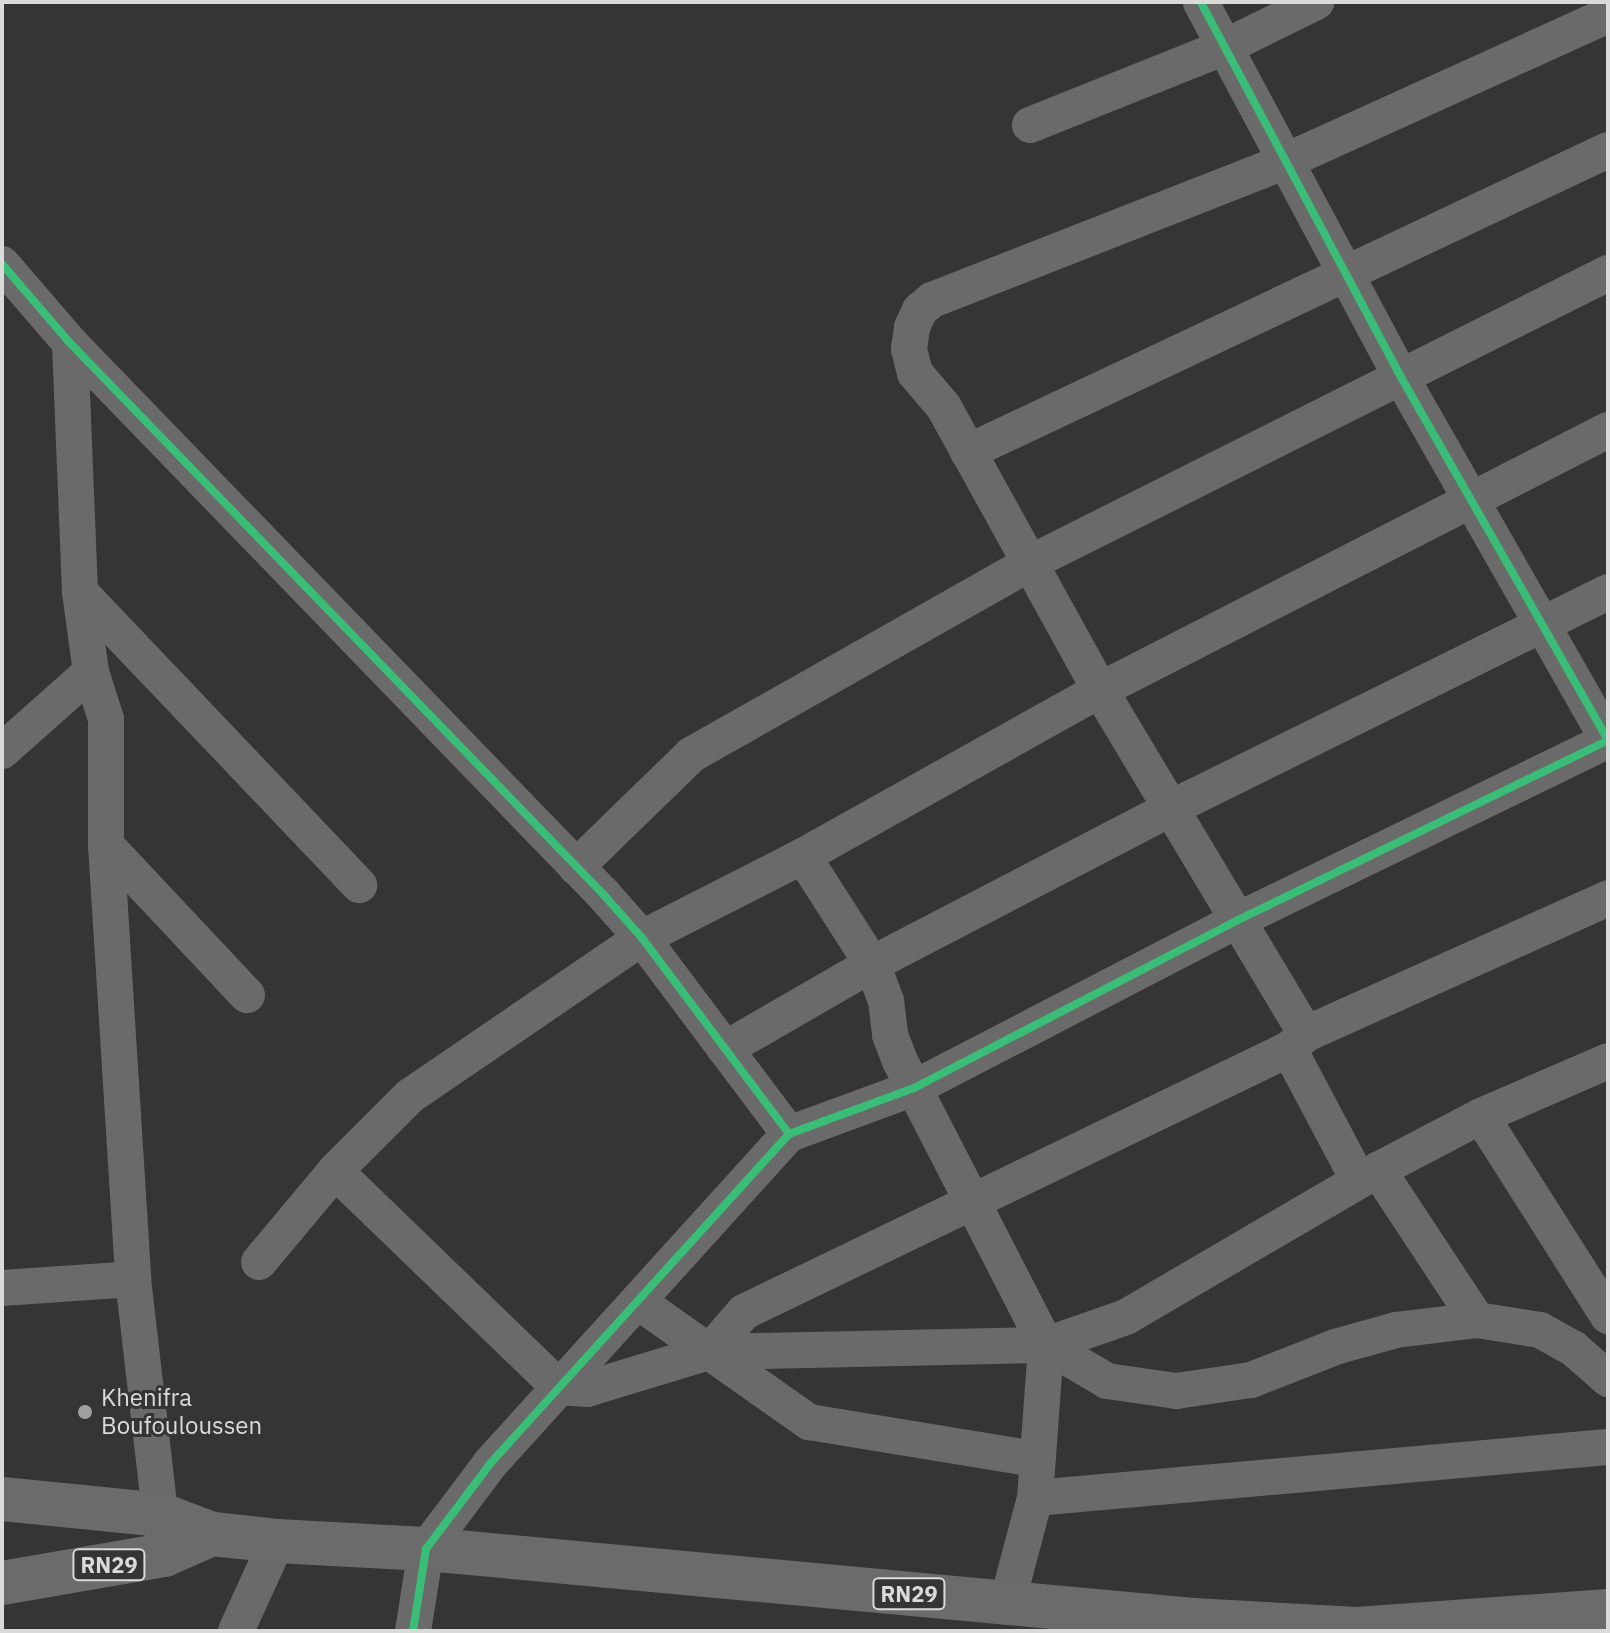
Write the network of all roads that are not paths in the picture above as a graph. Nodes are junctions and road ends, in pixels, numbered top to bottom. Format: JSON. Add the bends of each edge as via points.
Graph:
{"nodes":[{"id":1,"x":1201,"y":2,"type":"edge"},
{"id":2,"x":1316,"y":2,"type":"edge"},
{"id":3,"x":1601,"y":17,"type":"edge"},
{"id":4,"x":1225,"y":47,"type":"junction"},
{"id":5,"x":1030,"y":125,"type":"dead end"},
{"id":6,"x":1608,"y":150,"type":"edge"},
{"id":7,"x":1284,"y":162,"type":"junction"},
{"id":8,"x":1345,"y":273,"type":"junction"},
{"id":9,"x":1608,"y":273,"type":"edge"},
{"id":10,"x":7,"y":280,"type":"edge"},
{"id":11,"x":70,"y":343,"type":"junction"},
{"id":12,"x":1402,"y":379,"type":"junction"},
{"id":13,"x":1608,"y":430,"type":"edge"},
{"id":14,"x":968,"y":452,"type":"junction"},
{"id":15,"x":1471,"y":501,"type":"junction"},
{"id":16,"x":1030,"y":563,"type":"junction"},
{"id":17,"x":80,"y":592,"type":"junction"},
{"id":18,"x":1608,"y":592,"type":"edge"},
{"id":19,"x":1542,"y":623,"type":"junction"},
{"id":20,"x":91,"y":672,"type":"junction"},
{"id":21,"x":1100,"y":690,"type":"junction"},
{"id":22,"x":2,"y":751,"type":"edge"},
{"id":23,"x":1173,"y":807,"type":"junction"},
{"id":24,"x":106,"y":845,"type":"junction"},
{"id":25,"x":803,"y":856,"type":"junction"},
{"id":26,"x":576,"y":867,"type":"junction"},
{"id":27,"x":359,"y":885,"type":"dead end"},
{"id":28,"x":1608,"y":898,"type":"edge"},
{"id":29,"x":1238,"y":920,"type":"junction"},
{"id":30,"x":642,"y":938,"type":"junction"},
{"id":31,"x":872,"y":964,"type":"junction"},
{"id":32,"x":247,"y":995,"type":"dead end"},
{"id":33,"x":1298,"y":1041,"type":"junction"},
{"id":34,"x":725,"y":1049,"type":"junction"},
{"id":35,"x":1608,"y":1061,"type":"edge"},
{"id":36,"x":914,"y":1088,"type":"junction"},
{"id":37,"x":1481,"y":1116,"type":"junction"},
{"id":38,"x":789,"y":1134,"type":"junction"},
{"id":39,"x":335,"y":1171,"type":"junction"},
{"id":40,"x":1368,"y":1175,"type":"junction"},
{"id":41,"x":973,"y":1203,"type":"junction"},
{"id":42,"x":259,"y":1262,"type":"dead end"},
{"id":43,"x":133,"y":1279,"type":"junction"},
{"id":44,"x":2,"y":1288,"type":"edge"},
{"id":45,"x":640,"y":1303,"type":"junction"},
{"id":46,"x":1608,"y":1316,"type":"edge"},
{"id":47,"x":1477,"y":1320,"type":"junction"},
{"id":48,"x":1046,"y":1345,"type":"junction"},
{"id":49,"x":709,"y":1352,"type":"junction"},
{"id":50,"x":1608,"y":1379,"type":"edge"},
{"id":51,"x":559,"y":1387,"type":"junction"},
{"id":52,"x":1608,"y":1447,"type":"edge"},
{"id":53,"x":1036,"y":1459,"type":"junction"},
{"id":54,"x":1035,"y":1498,"type":"junction"},
{"id":55,"x":2,"y":1499,"type":"edge"},
{"id":56,"x":163,"y":1535,"type":"junction"},
{"id":57,"x":277,"y":1541,"type":"junction"},
{"id":58,"x":426,"y":1549,"type":"junction"},
{"id":59,"x":2,"y":1583,"type":"edge"},
{"id":60,"x":1608,"y":1611,"type":"edge"},
{"id":61,"x":1022,"y":1613,"type":"edge"},
{"id":62,"x":1438,"y":1627,"type":"edge"},
{"id":63,"x":236,"y":1631,"type":"edge"},
{"id":64,"x":413,"y":1631,"type":"edge"}],
"edges":[{"from":1,"to":4,"type":"street"},
{"from":2,"to":4,"type":"street"},
{"from":3,"to":7,"type":"street"},
{"from":4,"to":5,"type":"street"},
{"from":4,"to":7,"type":"street"},
{"from":6,"to":8,"type":"street"},
{"from":7,"to":8,"type":"street"},
{"from":7,"to":14,"type":"street","via":[[932,300],[920,310],[909,349],[915,373],[944,407]]},
{"from":8,"to":12,"type":"street"},
{"from":8,"to":14,"type":"street"},
{"from":9,"to":12,"type":"street"},
{"from":10,"to":11,"type":"street"},
{"from":11,"to":17,"type":"street"},
{"from":11,"to":26,"type":"street"},
{"from":12,"to":15,"type":"street"},
{"from":12,"to":16,"type":"street"},
{"from":13,"to":15,"type":"street"},
{"from":14,"to":16,"type":"street"},
{"from":15,"to":19,"type":"street"},
{"from":15,"to":21,"type":"street"},
{"from":16,"to":21,"type":"street"},
{"from":16,"to":26,"type":"street","via":[[691,755]]},
{"from":17,"to":20,"type":"street"},
{"from":17,"to":27,"type":"street"},
{"from":18,"to":19,"type":"street"},
{"from":19,"to":23,"type":"street"},
{"from":19,"to":29,"type":"street","via":[[1608,740]]},
{"from":20,"to":22,"type":"street"},
{"from":20,"to":24,"type":"street","via":[[106,719]]},
{"from":21,"to":23,"type":"street"},
{"from":21,"to":25,"type":"street"},
{"from":23,"to":29,"type":"street"},
{"from":23,"to":31,"type":"street"},
{"from":24,"to":32,"type":"street"},
{"from":24,"to":43,"type":"street"},
{"from":25,"to":30,"type":"street"},
{"from":25,"to":31,"type":"street"},
{"from":26,"to":30,"type":"street"},
{"from":28,"to":33,"type":"street"},
{"from":29,"to":33,"type":"street"},
{"from":29,"to":36,"type":"street"},
{"from":30,"to":34,"type":"street"},
{"from":30,"to":39,"type":"street","via":[[410,1096]]},
{"from":31,"to":34,"type":"street"},
{"from":31,"to":36,"type":"street","via":[[886,1001],[890,1035]]},
{"from":33,"to":40,"type":"street"},
{"from":33,"to":41,"type":"street"},
{"from":34,"to":38,"type":"street"},
{"from":35,"to":37,"type":"street"},
{"from":36,"to":38,"type":"street"},
{"from":36,"to":41,"type":"street"},
{"from":37,"to":40,"type":"street"},
{"from":37,"to":46,"type":"street"},
{"from":38,"to":45,"type":"street"},
{"from":39,"to":42,"type":"street"},
{"from":39,"to":51,"type":"street"},
{"from":40,"to":47,"type":"street"},
{"from":40,"to":48,"type":"street","via":[[1126,1317]]},
{"from":41,"to":48,"type":"street"},
{"from":41,"to":49,"type":"street","via":[[744,1312]]},
{"from":43,"to":44,"type":"street"},
{"from":43,"to":56,"type":"street"},
{"from":45,"to":49,"type":"street"},
{"from":45,"to":51,"type":"street"},
{"from":47,"to":48,"type":"street","via":[[1396,1330],[1251,1380],[1176,1391],[1107,1381]]},
{"from":47,"to":50,"type":"street","via":[[1540,1330],[1573,1348]]},
{"from":48,"to":49,"type":"street"},
{"from":48,"to":53,"type":"street"},
{"from":49,"to":51,"type":"street","via":[[587,1389]]},
{"from":49,"to":53,"type":"street","via":[[809,1422]]},
{"from":51,"to":58,"type":"street","via":[[490,1464]]},
{"from":52,"to":54,"type":"street"},
{"from":53,"to":54,"type":"street"},
{"from":54,"to":61,"type":"street"},
{"from":55,"to":56,"type":"main road","number":"RN29"},
{"from":56,"to":57,"type":"main road","number":"RN29"},
{"from":56,"to":59,"type":"main road","number":"RN29"},
{"from":57,"to":58,"type":"main road","number":"RN29"},
{"from":57,"to":63,"type":"street"},
{"from":58,"to":61,"type":"main road","number":"RN29"},
{"from":58,"to":64,"type":"street"},
{"from":60,"to":62,"type":"main road","number":"RN29"},
{"from":61,"to":62,"type":"main road","number":"RN29","via":[[1357,1629]]}]}
